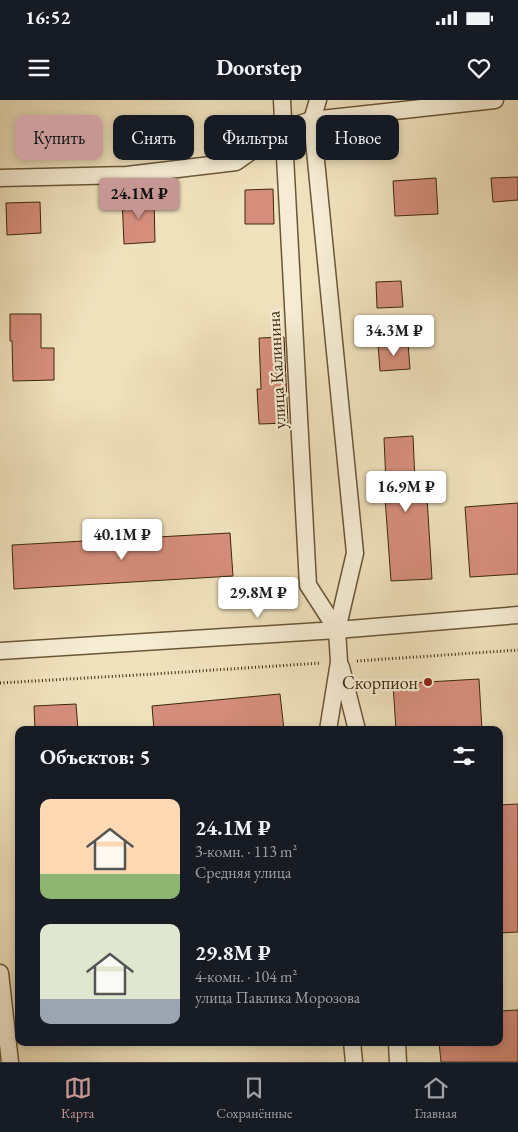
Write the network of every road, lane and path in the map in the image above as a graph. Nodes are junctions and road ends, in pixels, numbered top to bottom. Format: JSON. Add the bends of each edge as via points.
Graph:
{"nodes":[{"id":1,"x":282,"y":100,"type":"edge"},
{"id":2,"x":318,"y":100,"type":"edge"},
{"id":3,"x":495,"y":100,"type":"edge"},
{"id":4,"x":283,"y":115,"type":"edge"},
{"id":5,"x":312,"y":120,"type":"junction"},
{"id":6,"x":306,"y":122,"type":"edge"},
{"id":7,"x":239,"y":160,"type":"edge"},
{"id":8,"x":285,"y":160,"type":"edge"},
{"id":9,"x":0,"y":178,"type":"edge"},
{"id":10,"x":518,"y":615,"type":"edge"},
{"id":11,"x":337,"y":630,"type":"junction"},
{"id":12,"x":0,"y":651,"type":"edge"},
{"id":13,"x":339,"y":662,"type":"junction"},
{"id":14,"x":154,"y":674,"type":"dead end"},
{"id":15,"x":0,"y":682,"type":"edge"},
{"id":16,"x":329,"y":726,"type":"edge"},
{"id":17,"x":356,"y":726,"type":"edge"},
{"id":18,"x":0,"y":973,"type":"edge"},
{"id":19,"x":352,"y":1046,"type":"edge"},
{"id":20,"x":397,"y":1046,"type":"edge"},
{"id":21,"x":10,"y":1062,"type":"edge"},
{"id":22,"x":354,"y":1062,"type":"edge"},
{"id":23,"x":398,"y":1062,"type":"edge"}],
"edges":[{"from":1,"to":4,"type":"street","name":"улица Калинина"},
{"from":2,"to":5,"type":"street","name":"улица Калинина"},
{"from":3,"to":5,"type":"street"},
{"from":5,"to":6,"type":"street"},
{"from":5,"to":11,"type":"street","name":"улица Калинина","via":[[355,553]]},
{"from":7,"to":9,"type":"street","via":[[126,175]]},
{"from":8,"to":11,"type":"street","name":"улица Калинина","via":[[308,585]]},
{"from":10,"to":11,"type":"street"},
{"from":11,"to":12,"type":"street"},
{"from":11,"to":13,"type":"street","name":"улица Калинина"},
{"from":13,"to":16,"type":"street","name":"улица Калинина"},
{"from":13,"to":17,"type":"street","name":"улица Калинина"},
{"from":14,"to":15,"type":"path"},
{"from":18,"to":21,"type":"street"},
{"from":19,"to":22,"type":"street"},
{"from":20,"to":23,"type":"street"}]}
